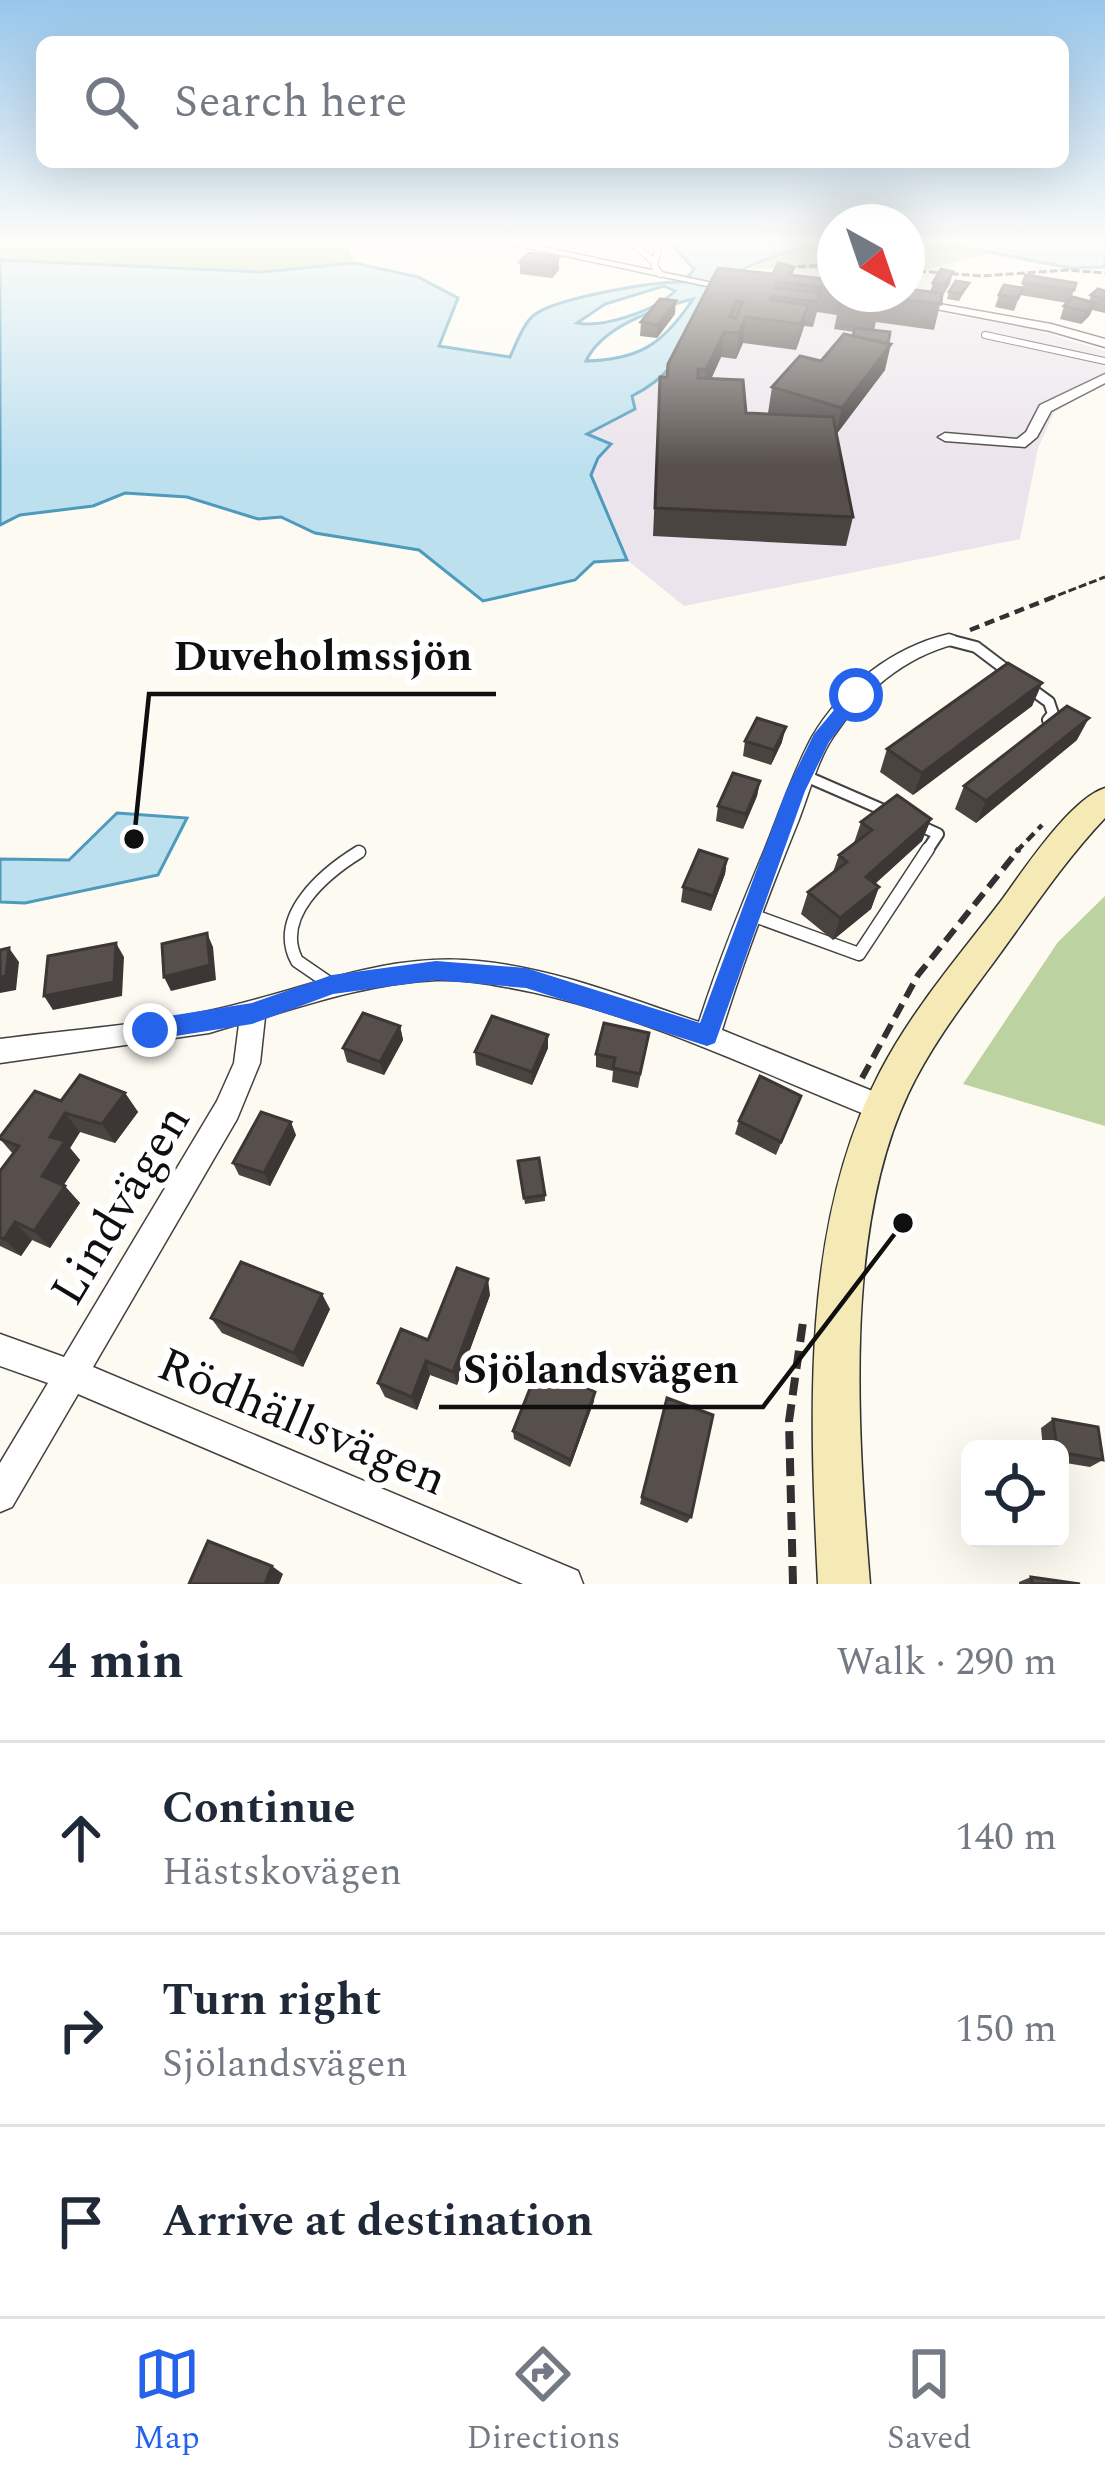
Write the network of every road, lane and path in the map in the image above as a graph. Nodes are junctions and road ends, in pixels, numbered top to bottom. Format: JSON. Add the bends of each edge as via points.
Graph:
{"nodes":[{"id":1,"x":996,"y":318,"type":"edge"},
{"id":2,"x":985,"y":335,"type":"dead end"},
{"id":3,"x":1105,"y":343,"type":"edge"},
{"id":4,"x":1105,"y":361,"type":"edge"},
{"id":5,"x":1105,"y":378,"type":"edge"},
{"id":6,"x":945,"y":437,"type":"dead end"},
{"id":7,"x":1105,"y":577,"type":"edge"},
{"id":8,"x":949,"y":640,"type":"junction"},
{"id":9,"x":1048,"y":720,"type":"edge"},
{"id":10,"x":803,"y":775,"type":"junction"},
{"id":11,"x":1105,"y":799,"type":"edge"},
{"id":12,"x":359,"y":852,"type":"dead end"},
{"id":13,"x":749,"y":914,"type":"junction"},
{"id":14,"x":332,"y":985,"type":"junction"},
{"id":15,"x":252,"y":1013,"type":"junction"},
{"id":16,"x":707,"y":1036,"type":"junction"},
{"id":17,"x":0,"y":1051,"type":"edge"},
{"id":18,"x":882,"y":1108,"type":"junction"},
{"id":19,"x":0,"y":1350,"type":"edge"},
{"id":20,"x":71,"y":1377,"type":"junction"},
{"id":21,"x":0,"y":1495,"type":"edge"},
{"id":22,"x":565,"y":1584,"type":"edge"},
{"id":23,"x":844,"y":1584,"type":"edge"}],
"edges":[{"from":1,"to":3,"type":"street"},
{"from":2,"to":4,"type":"lane"},
{"from":5,"to":6,"type":"street","via":[[1046,408],[1020,444]]},
{"from":7,"to":8,"type":"path"},
{"from":8,"to":9,"type":"lane","via":[[976,647],[1048,703]]},
{"from":8,"to":10,"type":"street","via":[[917,650],[856,695]]},
{"from":10,"to":13,"type":"street"},
{"from":10,"to":13,"type":"lane","via":[[938,834],[859,954]]},
{"from":11,"to":18,"type":"street","via":[[984,949]]},
{"from":12,"to":14,"type":"lane","via":[[323,878],[292,930],[291,951]]},
{"from":13,"to":16,"type":"street"},
{"from":14,"to":15,"type":"street"},
{"from":14,"to":16,"type":"street","via":[[480,971]]},
{"from":15,"to":17,"type":"street"},
{"from":15,"to":20,"type":"street","name":"Lindvägen","via":[[246,1072]]},
{"from":16,"to":18,"type":"street"},
{"from":18,"to":23,"type":"street","via":[[837,1308]]},
{"from":19,"to":20,"type":"street","name":"Rödhällsvägen"},
{"from":20,"to":21,"type":"street","name":"Lindvägen"},
{"from":20,"to":22,"type":"street","name":"Rödhällsvägen"}]}
